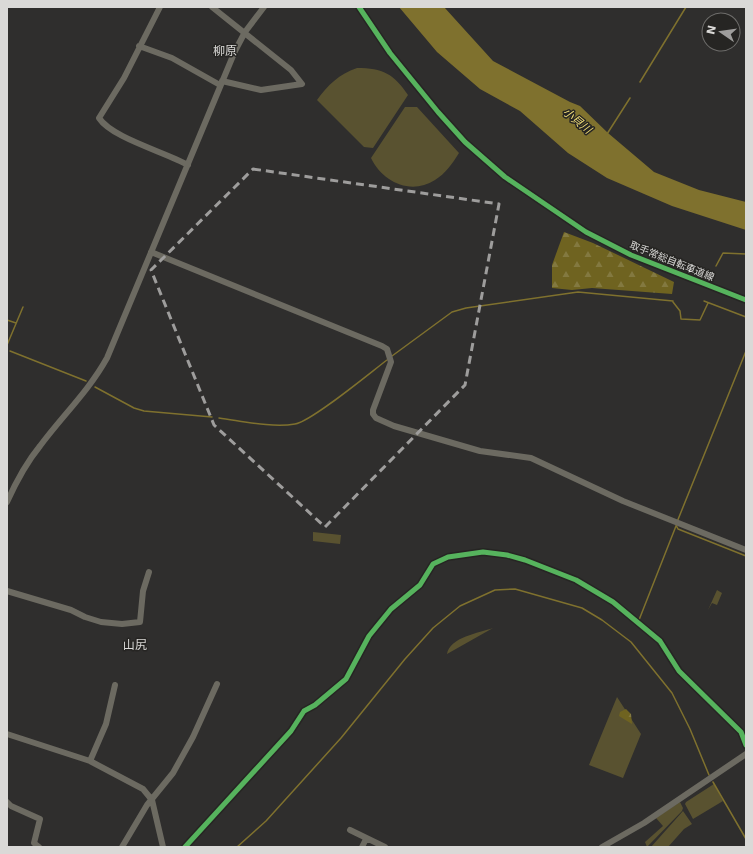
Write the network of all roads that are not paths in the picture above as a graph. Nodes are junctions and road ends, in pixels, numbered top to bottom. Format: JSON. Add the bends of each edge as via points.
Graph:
{"nodes":[{"id":1,"x":160,"y":7,"type":"edge"},
{"id":2,"x":212,"y":7,"type":"edge"},
{"id":3,"x":264,"y":7,"type":"edge"},
{"id":4,"x":245,"y":32,"type":"junction"},
{"id":5,"x":139,"y":46,"type":"junction"},
{"id":6,"x":221,"y":83,"type":"junction"},
{"id":7,"x":188,"y":165,"type":"junction"},
{"id":8,"x":151,"y":252,"type":"junction"},
{"id":9,"x":7,"y":502,"type":"edge"},
{"id":10,"x":746,"y":550,"type":"edge"},
{"id":11,"x":148,"y":572,"type":"dead end"},
{"id":12,"x":7,"y":591,"type":"edge"},
{"id":13,"x":217,"y":684,"type":"dead end"},
{"id":14,"x":115,"y":685,"type":"dead end"},
{"id":15,"x":7,"y":734,"type":"edge"},
{"id":16,"x":746,"y":745,"type":"edge"},
{"id":17,"x":746,"y":754,"type":"edge"},
{"id":18,"x":90,"y":761,"type":"junction"},
{"id":19,"x":152,"y":800,"type":"junction"},
{"id":20,"x":7,"y":802,"type":"edge"},
{"id":21,"x":350,"y":830,"type":"dead end"},
{"id":22,"x":366,"y":839,"type":"junction"},
{"id":23,"x":39,"y":847,"type":"edge"},
{"id":24,"x":122,"y":847,"type":"edge"},
{"id":25,"x":163,"y":847,"type":"edge"},
{"id":26,"x":185,"y":847,"type":"edge"},
{"id":27,"x":362,"y":847,"type":"edge"},
{"id":28,"x":385,"y":847,"type":"edge"},
{"id":29,"x":602,"y":847,"type":"edge"}],
"edges":[{"from":1,"to":5,"type":"street"},
{"from":2,"to":4,"type":"street"},
{"from":3,"to":4,"type":"street"},
{"from":4,"to":6,"type":"street"},
{"from":4,"to":6,"type":"street","via":[[291,70],[302,84],[261,90]]},
{"from":5,"to":6,"type":"street","via":[[172,58]]},
{"from":5,"to":7,"type":"street","via":[[124,78],[99,118],[108,128],[119,134]]},
{"from":6,"to":7,"type":"street"},
{"from":7,"to":8,"type":"street"},
{"from":8,"to":9,"type":"street","via":[[116,340],[101,368],[82,397],[40,444]]},
{"from":8,"to":10,"type":"street","via":[[382,346],[389,354],[391,362],[373,410],[376,418],[394,426],[480,451],[531,458],[623,501]]},
{"from":11,"to":12,"type":"street","via":[[140,622],[101,622],[71,610]]},
{"from":13,"to":19,"type":"street","via":[[173,774]]},
{"from":14,"to":18,"type":"street","via":[[106,724]]},
{"from":15,"to":18,"type":"street"},
{"from":16,"to":26,"type":"street","via":[[741,732],[679,671],[660,641],[613,602],[576,580],[524,560],[495,553],[457,555],[442,559],[430,568],[420,585],[391,609],[369,636],[346,679],[316,705],[304,711],[291,731]]},
{"from":17,"to":29,"type":"street","via":[[644,823]]},
{"from":18,"to":19,"type":"street","via":[[143,789]]},
{"from":19,"to":24,"type":"street"},
{"from":19,"to":25,"type":"street"},
{"from":20,"to":23,"type":"street","via":[[40,819],[34,843]]},
{"from":21,"to":22,"type":"street"},
{"from":22,"to":27,"type":"street"},
{"from":22,"to":28,"type":"street"}]}
